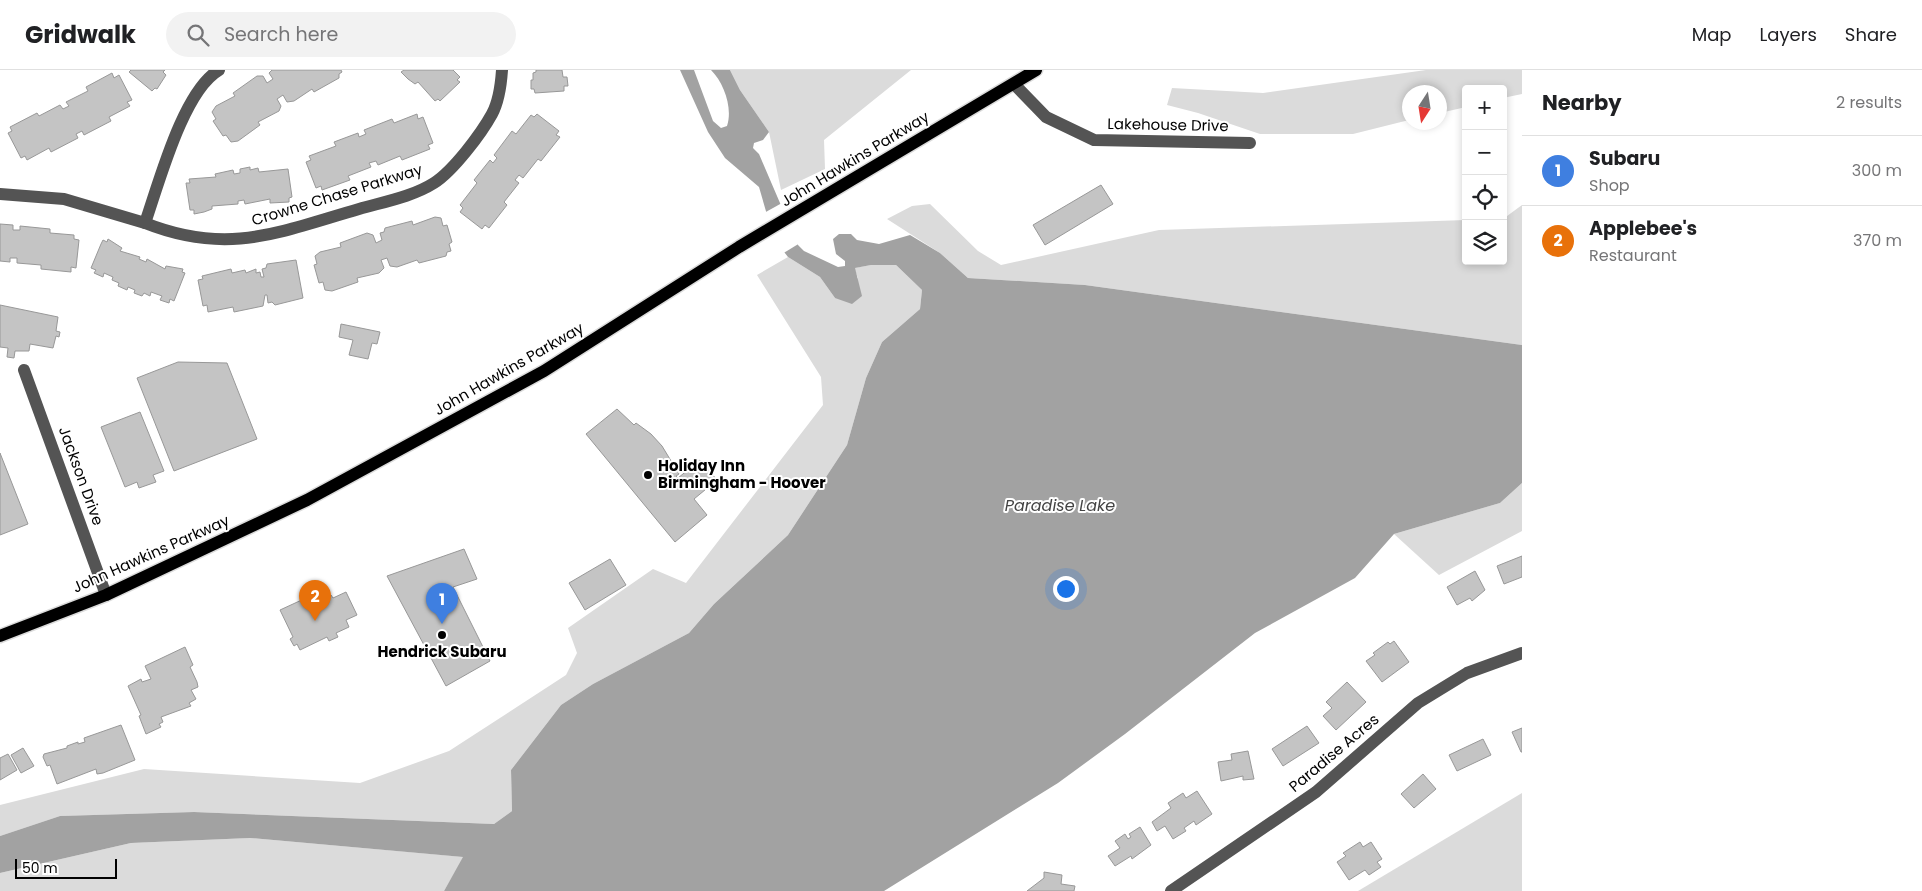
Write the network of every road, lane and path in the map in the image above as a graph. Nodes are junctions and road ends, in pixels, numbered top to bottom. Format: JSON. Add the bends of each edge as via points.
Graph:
{"nodes":[{"id":1,"x":220,"y":70,"type":"edge"},
{"id":2,"x":502,"y":70,"type":"edge"},
{"id":3,"x":1036,"y":70,"type":"edge"},
{"id":4,"x":1014,"y":84,"type":"junction"},
{"id":5,"x":1250,"y":143,"type":"dead end"},
{"id":6,"x":0,"y":194,"type":"edge"},
{"id":7,"x":145,"y":223,"type":"junction"},
{"id":8,"x":24,"y":370,"type":"dead end"},
{"id":9,"x":106,"y":595,"type":"junction"},
{"id":10,"x":0,"y":636,"type":"edge"},
{"id":11,"x":1522,"y":653,"type":"edge"},
{"id":12,"x":1171,"y":891,"type":"edge"}],
"edges":[{"from":1,"to":7,"type":"street","via":[[195,94],[179,128]]},
{"from":2,"to":7,"type":"street","name":"Crowne Chase Parkway","via":[[500,93],[492,114],[454,168],[433,184],[270,235],[244,239],[201,239],[173,234]]},
{"from":3,"to":4,"type":"main road","name":"John Hawkins Parkway"},
{"from":4,"to":5,"type":"street","name":"Lakehouse Drive","via":[[1046,117],[1094,140]]},
{"from":4,"to":9,"type":"main road","name":"John Hawkins Parkway","via":[[739,247],[544,371],[307,500]]},
{"from":6,"to":7,"type":"street","name":"Crowne Chase Parkway","via":[[64,199]]},
{"from":8,"to":9,"type":"street","name":"Jackson Drive"},
{"from":9,"to":10,"type":"main road","name":"John Hawkins Parkway"},
{"from":11,"to":12,"type":"street","name":"Paradise Acres","via":[[1467,673],[1418,703],[1316,792]]}]}
